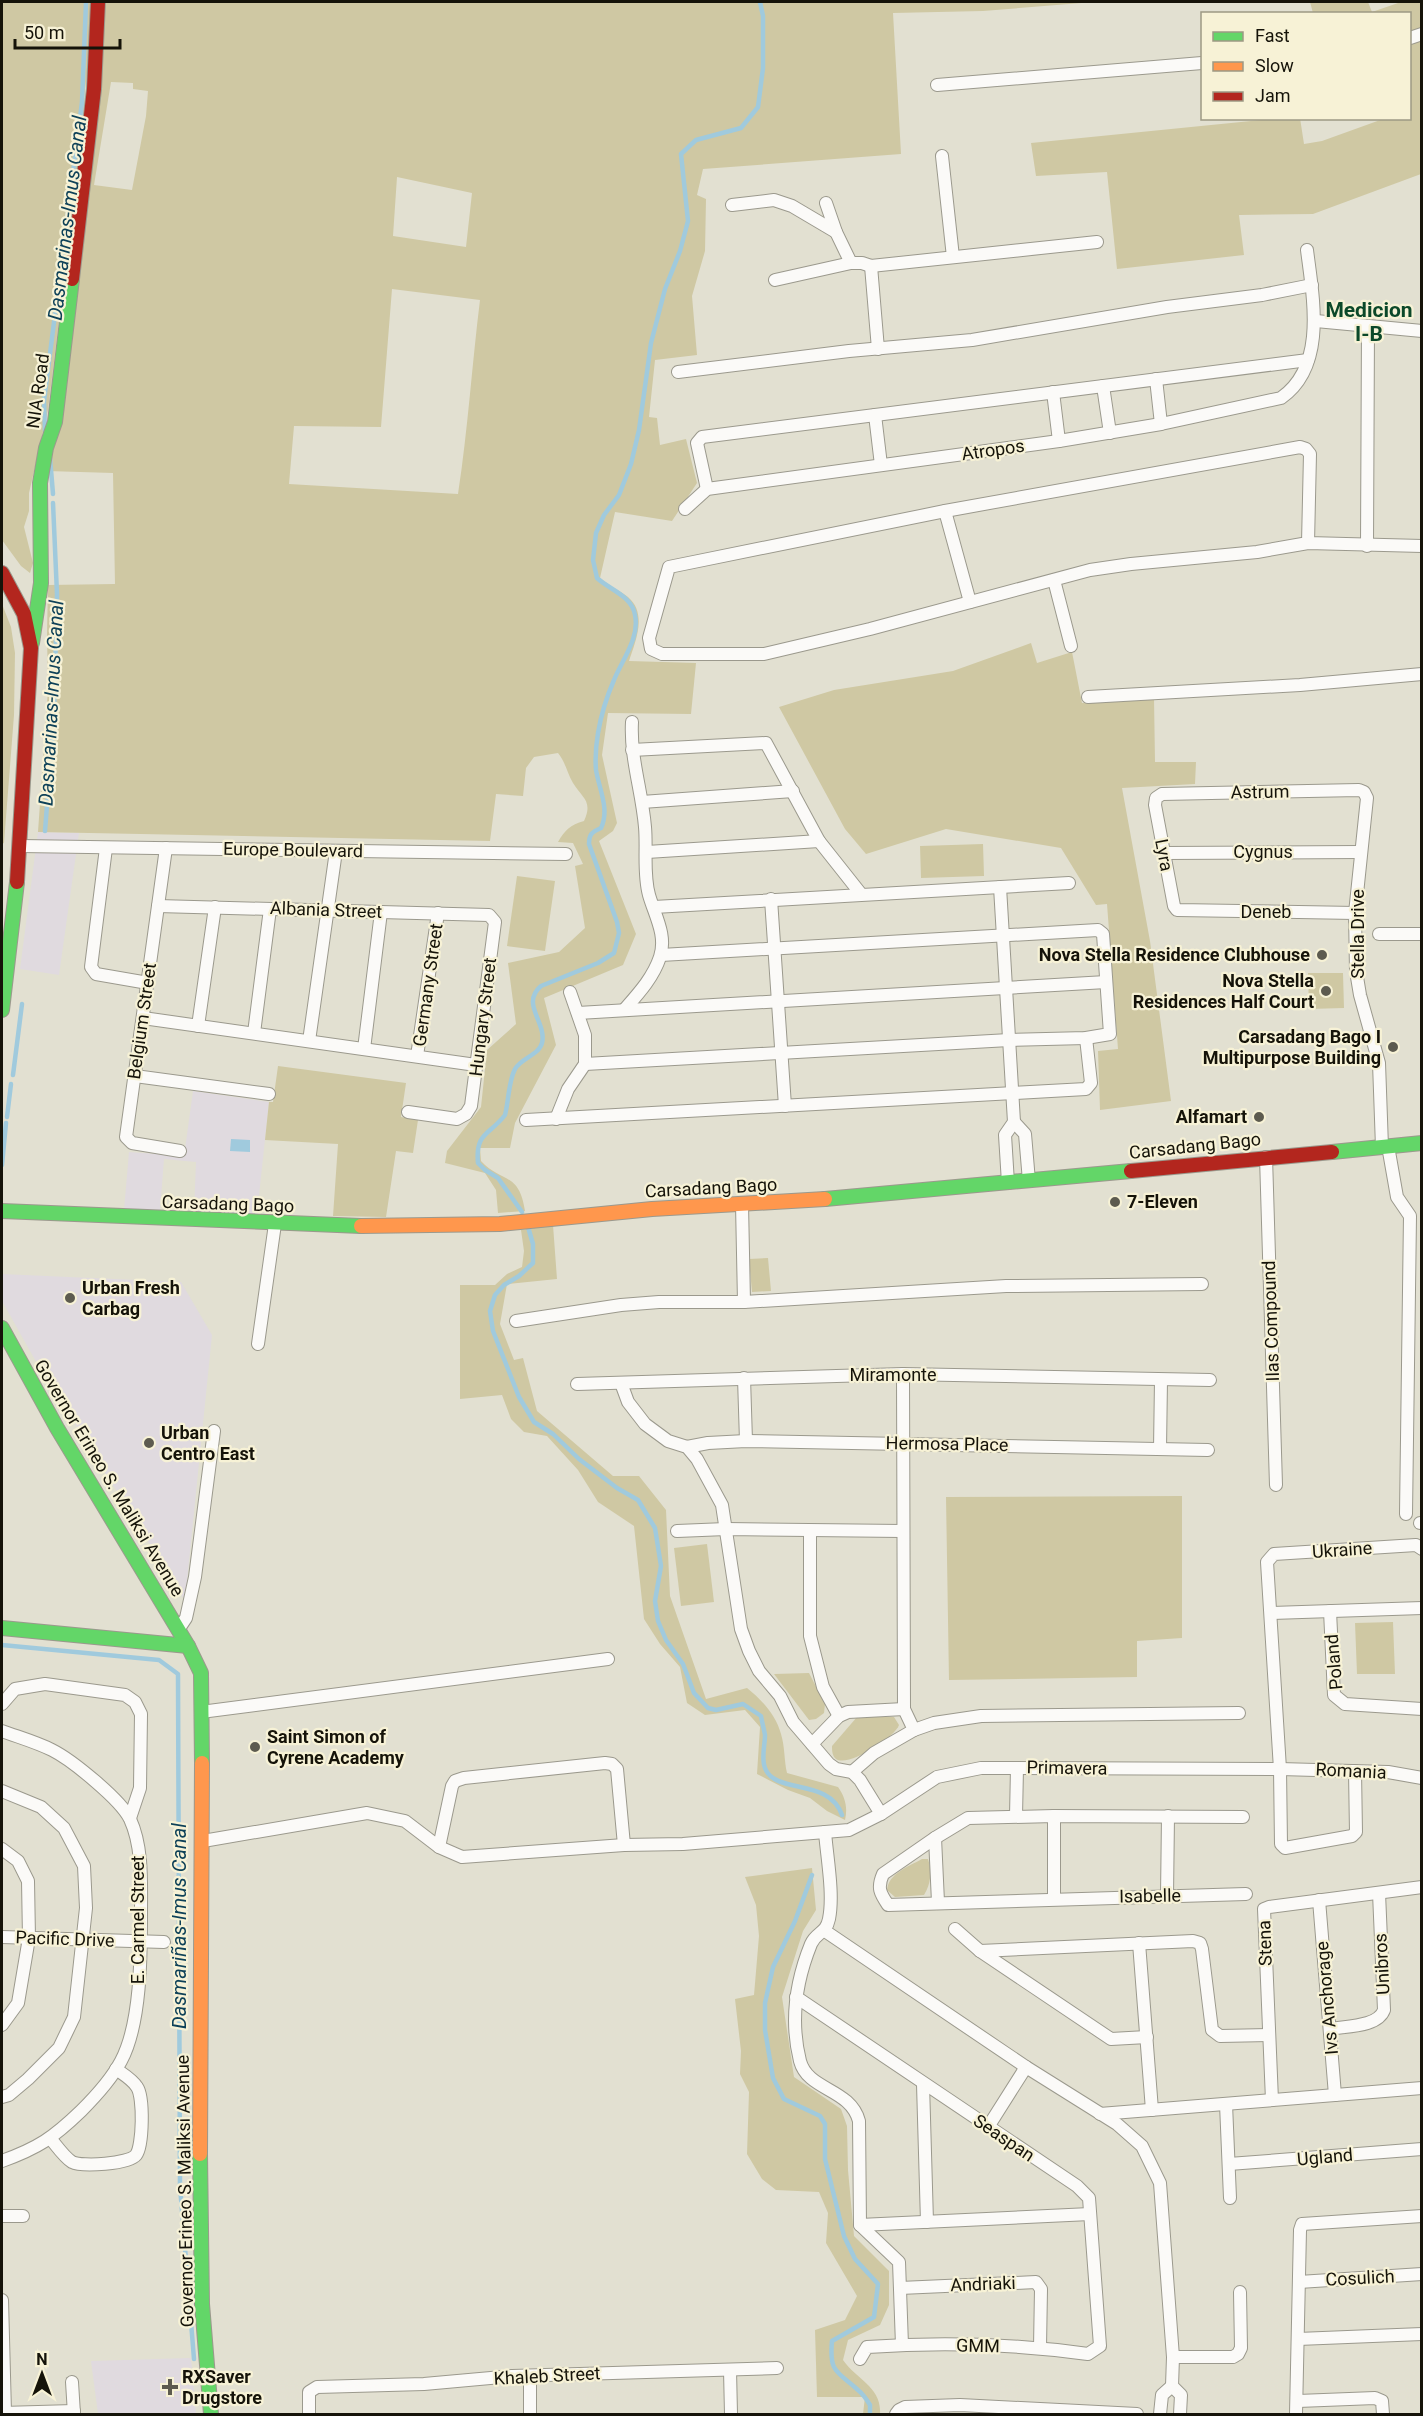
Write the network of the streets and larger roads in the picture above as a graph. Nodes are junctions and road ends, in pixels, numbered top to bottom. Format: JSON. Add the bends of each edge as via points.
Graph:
{"nodes":[{"id":1,"x":98,"y":2,"type":"edge"},
{"id":2,"x":1201,"y":63,"type":"edge"},
{"id":3,"x":937,"y":86,"type":"dead end"},
{"id":4,"x":942,"y":156,"type":"dead end"},
{"id":5,"x":826,"y":203,"type":"dead end"},
{"id":6,"x":732,"y":205,"type":"dead end"},
{"id":7,"x":836,"y":232,"type":"junction"},
{"id":8,"x":1097,"y":242,"type":"dead end"},
{"id":9,"x":1307,"y":250,"type":"dead end"},
{"id":10,"x":952,"y":257,"type":"junction"},
{"id":11,"x":851,"y":263,"type":"junction"},
{"id":12,"x":871,"y":267,"type":"junction"},
{"id":13,"x":775,"y":280,"type":"dead end"},
{"id":14,"x":1312,"y":285,"type":"junction"},
{"id":15,"x":1316,"y":321,"type":"junction"},
{"id":16,"x":1368,"y":327,"type":"junction"},
{"id":17,"x":1422,"y":331,"type":"edge"},
{"id":18,"x":878,"y":349,"type":"junction"},
{"id":19,"x":1308,"y":360,"type":"junction"},
{"id":20,"x":678,"y":372,"type":"dead end"},
{"id":21,"x":1156,"y":379,"type":"junction"},
{"id":22,"x":1103,"y":386,"type":"junction"},
{"id":23,"x":1053,"y":393,"type":"junction"},
{"id":24,"x":875,"y":415,"type":"junction"},
{"id":25,"x":1161,"y":424,"type":"junction"},
{"id":26,"x":1110,"y":433,"type":"junction"},
{"id":27,"x":1059,"y":441,"type":"junction"},
{"id":28,"x":881,"y":465,"type":"junction"},
{"id":29,"x":707,"y":489,"type":"junction"},
{"id":30,"x":685,"y":509,"type":"dead end"},
{"id":31,"x":945,"y":511,"type":"junction"},
{"id":32,"x":1308,"y":543,"type":"junction"},
{"id":33,"x":1367,"y":546,"type":"junction"},
{"id":34,"x":1422,"y":546,"type":"edge"},
{"id":35,"x":2,"y":573,"type":"edge"},
{"id":36,"x":1054,"y":580,"type":"junction"},
{"id":37,"x":970,"y":602,"type":"junction"},
{"id":38,"x":32,"y":643,"type":"junction"},
{"id":39,"x":1071,"y":646,"type":"dead end"},
{"id":40,"x":1422,"y":674,"type":"edge"},
{"id":41,"x":1088,"y":697,"type":"dead end"},
{"id":42,"x":632,"y":722,"type":"dead end"},
{"id":43,"x":632,"y":750,"type":"junction"},
{"id":44,"x":793,"y":791,"type":"junction"},
{"id":45,"x":1364,"y":792,"type":"joint"},
{"id":46,"x":1156,"y":798,"type":"joint"},
{"id":47,"x":642,"y":802,"type":"junction"},
{"id":48,"x":819,"y":841,"type":"junction"},
{"id":49,"x":21,"y":846,"type":"junction"},
{"id":50,"x":106,"y":848,"type":"junction"},
{"id":51,"x":166,"y":848,"type":"junction"},
{"id":52,"x":336,"y":851,"type":"junction"},
{"id":53,"x":646,"y":852,"type":"junction"},
{"id":54,"x":1362,"y":852,"type":"junction"},
{"id":55,"x":1164,"y":853,"type":"junction"},
{"id":56,"x":566,"y":854,"type":"dead end"},
{"id":57,"x":1069,"y":883,"type":"dead end"},
{"id":58,"x":1000,"y":887,"type":"junction"},
{"id":59,"x":861,"y":894,"type":"junction"},
{"id":60,"x":771,"y":899,"type":"junction"},
{"id":61,"x":158,"y":906,"type":"junction"},
{"id":62,"x":215,"y":907,"type":"junction"},
{"id":63,"x":654,"y":907,"type":"junction"},
{"id":64,"x":270,"y":909,"type":"junction"},
{"id":65,"x":327,"y":910,"type":"junction"},
{"id":66,"x":1177,"y":910,"type":"joint"},
{"id":67,"x":381,"y":912,"type":"junction"},
{"id":68,"x":438,"y":913,"type":"junction"},
{"id":69,"x":1355,"y":913,"type":"junction"},
{"id":70,"x":494,"y":918,"type":"joint"},
{"id":71,"x":1379,"y":934,"type":"dead end"},
{"id":72,"x":1422,"y":934,"type":"edge"},
{"id":73,"x":1003,"y":937,"type":"junction"},
{"id":74,"x":774,"y":950,"type":"junction"},
{"id":75,"x":661,"y":955,"type":"junction"},
{"id":76,"x":1106,"y":982,"type":"junction"},
{"id":77,"x":148,"y":983,"type":"junction"},
{"id":78,"x":1006,"y":987,"type":"junction"},
{"id":79,"x":570,"y":992,"type":"dead end"},
{"id":80,"x":778,"y":1001,"type":"junction"},
{"id":81,"x":2,"y":1010,"type":"edge"},
{"id":82,"x":624,"y":1010,"type":"junction"},
{"id":83,"x":578,"y":1013,"type":"junction"},
{"id":84,"x":143,"y":1018,"type":"junction"},
{"id":85,"x":198,"y":1026,"type":"junction"},
{"id":86,"x":254,"y":1034,"type":"junction"},
{"id":87,"x":1086,"y":1038,"type":"junction"},
{"id":88,"x":1009,"y":1040,"type":"junction"},
{"id":89,"x":309,"y":1041,"type":"junction"},
{"id":90,"x":364,"y":1049,"type":"junction"},
{"id":91,"x":781,"y":1053,"type":"junction"},
{"id":92,"x":417,"y":1056,"type":"junction"},
{"id":93,"x":585,"y":1064,"type":"junction"},
{"id":94,"x":476,"y":1065,"type":"junction"},
{"id":95,"x":135,"y":1076,"type":"junction"},
{"id":96,"x":1012,"y":1093,"type":"junction"},
{"id":97,"x":269,"y":1094,"type":"dead end"},
{"id":98,"x":785,"y":1106,"type":"junction"},
{"id":99,"x":408,"y":1112,"type":"dead end"},
{"id":100,"x":556,"y":1119,"type":"junction"},
{"id":101,"x":526,"y":1120,"type":"dead end"},
{"id":102,"x":1014,"y":1122,"type":"junction"},
{"id":103,"x":1422,"y":1143,"type":"edge"},
{"id":104,"x":1385,"y":1147,"type":"junction"},
{"id":105,"x":180,"y":1151,"type":"dead end"},
{"id":106,"x":1266,"y":1157,"type":"junction"},
{"id":107,"x":1029,"y":1181,"type":"junction"},
{"id":108,"x":1008,"y":1183,"type":"junction"},
{"id":109,"x":742,"y":1204,"type":"junction"},
{"id":110,"x":2,"y":1211,"type":"edge"},
{"id":111,"x":274,"y":1224,"type":"junction"},
{"id":112,"x":1202,"y":1284,"type":"dead end"},
{"id":113,"x":744,"y":1302,"type":"junction"},
{"id":114,"x":516,"y":1322,"type":"dead end"},
{"id":115,"x":3,"y":1335,"type":"edge"},
{"id":116,"x":258,"y":1344,"type":"dead end"},
{"id":117,"x":903,"y":1374,"type":"junction"},
{"id":118,"x":744,"y":1378,"type":"junction"},
{"id":119,"x":1161,"y":1380,"type":"junction"},
{"id":120,"x":1210,"y":1380,"type":"dead end"},
{"id":121,"x":621,"y":1383,"type":"junction"},
{"id":122,"x":577,"y":1384,"type":"dead end"},
{"id":123,"x":214,"y":1431,"type":"dead end"},
{"id":124,"x":746,"y":1440,"type":"junction"},
{"id":125,"x":904,"y":1443,"type":"junction"},
{"id":126,"x":687,"y":1448,"type":"junction"},
{"id":127,"x":1160,"y":1449,"type":"junction"},
{"id":128,"x":1208,"y":1450,"type":"dead end"},
{"id":129,"x":1276,"y":1485,"type":"dead end"},
{"id":130,"x":1406,"y":1514,"type":"dead end"},
{"id":131,"x":726,"y":1529,"type":"junction"},
{"id":132,"x":810,"y":1531,"type":"junction"},
{"id":133,"x":903,"y":1531,"type":"junction"},
{"id":134,"x":677,"y":1532,"type":"dead end"},
{"id":135,"x":1419,"y":1547,"type":"edge"},
{"id":136,"x":1422,"y":1608,"type":"edge"},
{"id":137,"x":1330,"y":1611,"type":"junction"},
{"id":138,"x":1272,"y":1613,"type":"junction"},
{"id":139,"x":2,"y":1628,"type":"edge"},
{"id":140,"x":178,"y":1630,"type":"junction"},
{"id":141,"x":188,"y":1646,"type":"junction"},
{"id":142,"x":608,"y":1659,"type":"dead end"},
{"id":143,"x":2,"y":1704,"type":"edge"},
{"id":144,"x":904,"y":1709,"type":"junction"},
{"id":145,"x":1422,"y":1709,"type":"edge"},
{"id":146,"x":201,"y":1712,"type":"junction"},
{"id":147,"x":1239,"y":1713,"type":"dead end"},
{"id":148,"x":839,"y":1716,"type":"junction"},
{"id":149,"x":914,"y":1730,"type":"junction"},
{"id":150,"x":2,"y":1731,"type":"edge"},
{"id":151,"x":812,"y":1744,"type":"junction"},
{"id":152,"x":1017,"y":1768,"type":"junction"},
{"id":153,"x":1280,"y":1769,"type":"junction"},
{"id":154,"x":1355,"y":1771,"type":"junction"},
{"id":155,"x":852,"y":1772,"type":"junction"},
{"id":156,"x":1422,"y":1778,"type":"edge"},
{"id":157,"x":2,"y":1791,"type":"edge"},
{"id":158,"x":881,"y":1814,"type":"junction"},
{"id":159,"x":1016,"y":1816,"type":"junction"},
{"id":160,"x":1054,"y":1816,"type":"junction"},
{"id":161,"x":1168,"y":1816,"type":"junction"},
{"id":162,"x":1243,"y":1817,"type":"dead end"},
{"id":163,"x":130,"y":1818,"type":"junction"},
{"id":164,"x":825,"y":1832,"type":"junction"},
{"id":165,"x":935,"y":1838,"type":"junction"},
{"id":166,"x":203,"y":1841,"type":"junction"},
{"id":167,"x":624,"y":1845,"type":"junction"},
{"id":168,"x":439,"y":1847,"type":"junction"},
{"id":169,"x":2,"y":1849,"type":"edge"},
{"id":170,"x":1422,"y":1887,"type":"edge"},
{"id":171,"x":1379,"y":1893,"type":"junction"},
{"id":172,"x":1246,"y":1894,"type":"dead end"},
{"id":173,"x":1167,"y":1896,"type":"junction"},
{"id":174,"x":1054,"y":1898,"type":"junction"},
{"id":175,"x":1319,"y":1900,"type":"junction"},
{"id":176,"x":938,"y":1902,"type":"junction"},
{"id":177,"x":955,"y":1929,"type":"dead end"},
{"id":178,"x":825,"y":1931,"type":"junction"},
{"id":179,"x":2,"y":1937,"type":"edge"},
{"id":180,"x":29,"y":1938,"type":"junction"},
{"id":181,"x":83,"y":1940,"type":"junction"},
{"id":182,"x":141,"y":1942,"type":"junction"},
{"id":183,"x":164,"y":1942,"type":"dead end"},
{"id":184,"x":1139,"y":1943,"type":"junction"},
{"id":185,"x":980,"y":1951,"type":"junction"},
{"id":186,"x":796,"y":1997,"type":"junction"},
{"id":187,"x":2,"y":2025,"type":"edge"},
{"id":188,"x":1330,"y":2029,"type":"junction"},
{"id":189,"x":1269,"y":2035,"type":"junction"},
{"id":190,"x":1147,"y":2037,"type":"junction"},
{"id":191,"x":1026,"y":2067,"type":"junction"},
{"id":192,"x":116,"y":2068,"type":"junction"},
{"id":193,"x":923,"y":2084,"type":"junction"},
{"id":194,"x":1422,"y":2088,"type":"edge"},
{"id":195,"x":1335,"y":2095,"type":"junction"},
{"id":196,"x":2,"y":2097,"type":"edge"},
{"id":197,"x":1272,"y":2100,"type":"junction"},
{"id":198,"x":1226,"y":2104,"type":"junction"},
{"id":199,"x":1152,"y":2110,"type":"junction"},
{"id":200,"x":1100,"y":2114,"type":"junction"},
{"id":201,"x":988,"y":2127,"type":"junction"},
{"id":202,"x":50,"y":2138,"type":"junction"},
{"id":203,"x":1422,"y":2149,"type":"edge"},
{"id":204,"x":2,"y":2161,"type":"edge"},
{"id":205,"x":1229,"y":2164,"type":"junction"},
{"id":206,"x":1230,"y":2198,"type":"dead end"},
{"id":207,"x":1090,"y":2214,"type":"junction"},
{"id":208,"x":2,"y":2216,"type":"edge"},
{"id":209,"x":23,"y":2216,"type":"dead end"},
{"id":210,"x":1422,"y":2216,"type":"edge"},
{"id":211,"x":927,"y":2222,"type":"junction"},
{"id":212,"x":860,"y":2225,"type":"junction"},
{"id":213,"x":1422,"y":2274,"type":"edge"},
{"id":214,"x":1299,"y":2282,"type":"junction"},
{"id":215,"x":900,"y":2288,"type":"junction"},
{"id":216,"x":1240,"y":2292,"type":"dead end"},
{"id":217,"x":2,"y":2300,"type":"edge"},
{"id":218,"x":2,"y":2315,"type":"edge"},
{"id":219,"x":1422,"y":2334,"type":"edge"},
{"id":220,"x":1298,"y":2339,"type":"junction"},
{"id":221,"x":902,"y":2345,"type":"junction"},
{"id":222,"x":1101,"y":2346,"type":"joint"},
{"id":223,"x":1040,"y":2347,"type":"junction"},
{"id":224,"x":1173,"y":2356,"type":"junction"},
{"id":225,"x":860,"y":2359,"type":"dead end"},
{"id":226,"x":3,"y":2363,"type":"edge"},
{"id":227,"x":777,"y":2368,"type":"dead end"},
{"id":228,"x":730,"y":2370,"type":"junction"},
{"id":229,"x":530,"y":2377,"type":"junction"},
{"id":230,"x":72,"y":2382,"type":"dead end"},
{"id":231,"x":1172,"y":2385,"type":"junction"},
{"id":232,"x":1298,"y":2401,"type":"junction"},
{"id":233,"x":959,"y":2410,"type":"edge"},
{"id":234,"x":1020,"y":2411,"type":"edge"},
{"id":235,"x":3,"y":2413,"type":"edge"},
{"id":236,"x":74,"y":2413,"type":"edge"},
{"id":237,"x":1137,"y":2414,"type":"edge"},
{"id":238,"x":212,"y":2415,"type":"edge"},
{"id":239,"x":309,"y":2415,"type":"edge"},
{"id":240,"x":530,"y":2415,"type":"edge"},
{"id":241,"x":731,"y":2415,"type":"edge"},
{"id":242,"x":896,"y":2415,"type":"edge"},
{"id":243,"x":1160,"y":2415,"type":"edge"},
{"id":244,"x":1180,"y":2415,"type":"edge"},
{"id":245,"x":1296,"y":2415,"type":"edge"},
{"id":246,"x":1383,"y":2415,"type":"edge"}],
"edges":[{"from":1,"to":38,"type":"street","name":"NIA Road","via":[[94,89],[55,422],[41,473],[41,584]]},
{"from":2,"to":3,"type":"street"},
{"from":4,"to":10,"type":"street"},
{"from":5,"to":7,"type":"street"},
{"from":6,"to":7,"type":"street","via":[[774,200]]},
{"from":7,"to":11,"type":"street"},
{"from":8,"to":10,"type":"street"},
{"from":9,"to":14,"type":"street"},
{"from":10,"to":12,"type":"street"},
{"from":11,"to":12,"type":"street"},
{"from":11,"to":13,"type":"street"},
{"from":12,"to":18,"type":"street"},
{"from":14,"to":15,"type":"street"},
{"from":14,"to":18,"type":"street","via":[[972,340]]},
{"from":15,"to":16,"type":"street"},
{"from":15,"to":19,"type":"street"},
{"from":16,"to":17,"type":"street"},
{"from":16,"to":33,"type":"street"},
{"from":18,"to":20,"type":"street"},
{"from":19,"to":21,"type":"street"},
{"from":19,"to":25,"type":"street","name":"Atropos","via":[[1301,381],[1281,398]]},
{"from":21,"to":22,"type":"street"},
{"from":21,"to":25,"type":"street"},
{"from":22,"to":23,"type":"street"},
{"from":22,"to":26,"type":"street"},
{"from":23,"to":24,"type":"street"},
{"from":23,"to":27,"type":"street"},
{"from":24,"to":28,"type":"street"},
{"from":24,"to":29,"type":"street","via":[[702,437],[697,443]]},
{"from":25,"to":26,"type":"street","name":"Atropos"},
{"from":26,"to":27,"type":"street","name":"Atropos"},
{"from":27,"to":28,"type":"street","name":"Atropos"},
{"from":28,"to":29,"type":"street","name":"Atropos"},
{"from":29,"to":30,"type":"street"},
{"from":31,"to":32,"type":"street","via":[[1300,447],[1310,454]]},
{"from":31,"to":37,"type":"street"},
{"from":31,"to":37,"type":"street","via":[[669,567],[649,639],[651,649],[662,654],[764,654]]},
{"from":32,"to":33,"type":"street"},
{"from":32,"to":36,"type":"street","via":[[1131,564]]},
{"from":33,"to":34,"type":"street"},
{"from":35,"to":38,"type":"street","via":[[25,613]]},
{"from":36,"to":37,"type":"street"},
{"from":36,"to":39,"type":"street"},
{"from":38,"to":49,"type":"street"},
{"from":40,"to":41,"type":"street"},
{"from":42,"to":43,"type":"street"},
{"from":43,"to":44,"type":"street","via":[[765,743]]},
{"from":43,"to":47,"type":"street"},
{"from":44,"to":47,"type":"street"},
{"from":44,"to":48,"type":"street"},
{"from":45,"to":46,"type":"street","name":"Astrum","via":[[1162,794]]},
{"from":45,"to":54,"type":"street","name":"Stella Drive","via":[[1367,798]]},
{"from":46,"to":55,"type":"street","name":"Lyra"},
{"from":47,"to":53,"type":"street"},
{"from":48,"to":53,"type":"street"},
{"from":48,"to":59,"type":"street"},
{"from":49,"to":50,"type":"street","name":"Europe Boulevard"},
{"from":49,"to":81,"type":"street"},
{"from":50,"to":51,"type":"street","name":"Europe Boulevard"},
{"from":50,"to":77,"type":"street","via":[[91,967],[96,974]]},
{"from":51,"to":52,"type":"street","name":"Europe Boulevard"},
{"from":51,"to":61,"type":"street","name":"Belgium Street"},
{"from":52,"to":56,"type":"street","name":"Europe Boulevard"},
{"from":52,"to":65,"type":"street"},
{"from":53,"to":63,"type":"street","via":[[649,895]]},
{"from":54,"to":55,"type":"street","name":"Cygnus"},
{"from":54,"to":69,"type":"street","name":"Stella Drive"},
{"from":55,"to":66,"type":"street","name":"Lyra"},
{"from":57,"to":58,"type":"street"},
{"from":58,"to":59,"type":"street"},
{"from":58,"to":73,"type":"street"},
{"from":59,"to":60,"type":"street"},
{"from":60,"to":63,"type":"street"},
{"from":60,"to":74,"type":"street"},
{"from":61,"to":62,"type":"street","name":"Albania Street"},
{"from":61,"to":77,"type":"street","name":"Belgium Street"},
{"from":62,"to":64,"type":"street","name":"Albania Street"},
{"from":62,"to":85,"type":"street"},
{"from":63,"to":75,"type":"street","via":[[662,938]]},
{"from":64,"to":65,"type":"street","name":"Albania Street"},
{"from":64,"to":86,"type":"street"},
{"from":65,"to":67,"type":"street","name":"Albania Street"},
{"from":65,"to":89,"type":"street"},
{"from":66,"to":69,"type":"street","name":"Deneb"},
{"from":67,"to":68,"type":"street","name":"Albania Street"},
{"from":67,"to":90,"type":"street"},
{"from":68,"to":70,"type":"street","name":"Albania Street"},
{"from":68,"to":92,"type":"street","name":"Germany Street"},
{"from":69,"to":104,"type":"street","name":"Stella Drive","via":[[1358,983],[1379,1063]]},
{"from":70,"to":94,"type":"street","name":"Hungary Street"},
{"from":71,"to":72,"type":"street"},
{"from":73,"to":74,"type":"street"},
{"from":73,"to":76,"type":"street","via":[[1102,931]]},
{"from":73,"to":78,"type":"street"},
{"from":74,"to":75,"type":"street"},
{"from":74,"to":80,"type":"street"},
{"from":75,"to":82,"type":"street","via":[[644,987]]},
{"from":76,"to":78,"type":"street"},
{"from":76,"to":87,"type":"street","via":[[1110,1034]]},
{"from":77,"to":84,"type":"street","name":"Belgium Street"},
{"from":78,"to":80,"type":"street"},
{"from":78,"to":88,"type":"street"},
{"from":79,"to":83,"type":"street"},
{"from":80,"to":82,"type":"street"},
{"from":80,"to":91,"type":"street"},
{"from":82,"to":83,"type":"street"},
{"from":83,"to":93,"type":"street","via":[[585,1035]]},
{"from":84,"to":85,"type":"street"},
{"from":84,"to":95,"type":"street","name":"Belgium Street"},
{"from":85,"to":86,"type":"street"},
{"from":86,"to":89,"type":"street"},
{"from":87,"to":88,"type":"street"},
{"from":87,"to":96,"type":"street","via":[[1089,1087]]},
{"from":88,"to":91,"type":"street"},
{"from":88,"to":96,"type":"street"},
{"from":89,"to":90,"type":"street"},
{"from":90,"to":92,"type":"street"},
{"from":91,"to":93,"type":"street"},
{"from":91,"to":98,"type":"street"},
{"from":92,"to":94,"type":"street"},
{"from":93,"to":100,"type":"street","via":[[568,1089]]},
{"from":94,"to":99,"type":"street","name":"Hungary Street","via":[[471,1106],[466,1114],[453,1119]]},
{"from":95,"to":97,"type":"street"},
{"from":95,"to":105,"type":"street","name":"Belgium Street","via":[[128,1141]]},
{"from":96,"to":98,"type":"street"},
{"from":96,"to":102,"type":"street"},
{"from":98,"to":100,"type":"street"},
{"from":100,"to":101,"type":"street"},
{"from":102,"to":107,"type":"street","via":[[1025,1134]]},
{"from":102,"to":108,"type":"street","via":[[1005,1135]]},
{"from":103,"to":104,"type":"street","name":"Carsadang Bago"},
{"from":104,"to":106,"type":"street","name":"Carsadang Bago"},
{"from":104,"to":130,"type":"street","name":"Stella Drive","via":[[1397,1197],[1410,1216]]},
{"from":106,"to":107,"type":"street","name":"Carsadang Bago"},
{"from":106,"to":129,"type":"street","name":"Ilas Compound"},
{"from":107,"to":108,"type":"street","name":"Carsadang Bago"},
{"from":108,"to":109,"type":"street","name":"Carsadang Bago"},
{"from":109,"to":111,"type":"street","name":"Carsadang Bago","via":[[500,1224]]},
{"from":109,"to":113,"type":"street"},
{"from":110,"to":111,"type":"street","name":"Carsadang Bago"},
{"from":111,"to":116,"type":"street"},
{"from":112,"to":113,"type":"street","via":[[1006,1286]]},
{"from":113,"to":114,"type":"street","via":[[621,1305]]},
{"from":115,"to":140,"type":"street","name":"Governor Erineo S. Maliksi Avenue"},
{"from":117,"to":118,"type":"street","name":"Miramonte"},
{"from":117,"to":119,"type":"street","name":"Miramonte"},
{"from":117,"to":125,"type":"street"},
{"from":118,"to":121,"type":"street","name":"Miramonte"},
{"from":118,"to":124,"type":"street"},
{"from":119,"to":120,"type":"street","name":"Miramonte"},
{"from":119,"to":127,"type":"street"},
{"from":121,"to":122,"type":"street","name":"Miramonte"},
{"from":121,"to":126,"type":"street","via":[[628,1402],[645,1424],[668,1441]]},
{"from":123,"to":140,"type":"street","via":[[190,1605]]},
{"from":124,"to":125,"type":"street","name":"Hermosa Place"},
{"from":124,"to":126,"type":"street","name":"Hermosa Place"},
{"from":125,"to":127,"type":"street","name":"Hermosa Place"},
{"from":125,"to":133,"type":"street"},
{"from":126,"to":131,"type":"street","via":[[722,1505]]},
{"from":127,"to":128,"type":"street","name":"Hermosa Place"},
{"from":131,"to":132,"type":"street"},
{"from":131,"to":134,"type":"street"},
{"from":131,"to":151,"type":"street","via":[[748,1652],[780,1696],[793,1722]]},
{"from":132,"to":133,"type":"street"},
{"from":132,"to":148,"type":"street","via":[[810,1636],[823,1687]]},
{"from":133,"to":144,"type":"street"},
{"from":135,"to":138,"type":"street","name":"Ukraine","via":[[1274,1554],[1267,1562]]},
{"from":136,"to":137,"type":"street"},
{"from":137,"to":138,"type":"street"},
{"from":137,"to":145,"type":"street","name":"Poland","via":[[1334,1695],[1338,1701]]},
{"from":138,"to":153,"type":"street"},
{"from":139,"to":141,"type":"street"},
{"from":140,"to":141,"type":"street","name":"Governor Erineo S. Maliksi Avenue"},
{"from":141,"to":146,"type":"street","name":"Governor Erineo S. Maliksi Avenue","via":[[201,1673]]},
{"from":142,"to":146,"type":"street"},
{"from":143,"to":163,"type":"street","via":[[15,1689],[45,1683],[124,1695],[135,1702],[141,1714],[140,1788]]},
{"from":144,"to":148,"type":"street","via":[[856,1710]]},
{"from":144,"to":149,"type":"street"},
{"from":146,"to":166,"type":"street","name":"Governor Erineo S. Maliksi Avenue"},
{"from":147,"to":149,"type":"street","via":[[981,1716]]},
{"from":148,"to":151,"type":"street"},
{"from":149,"to":155,"type":"street","via":[[874,1753]]},
{"from":150,"to":163,"type":"street","name":"E. Carmel Street","via":[[54,1751],[108,1793]]},
{"from":151,"to":155,"type":"street","via":[[836,1769]]},
{"from":152,"to":153,"type":"street","name":"Primavera"},
{"from":152,"to":158,"type":"street","name":"Primavera","via":[[981,1768],[943,1775]]},
{"from":152,"to":159,"type":"street"},
{"from":153,"to":154,"type":"street","name":"Romania"},
{"from":153,"to":154,"type":"street","via":[[1281,1844],[1285,1848],[1356,1833]]},
{"from":154,"to":156,"type":"street","name":"Romania"},
{"from":155,"to":158,"type":"street"},
{"from":157,"to":181,"type":"street","via":[[41,1807],[64,1828],[84,1866]]},
{"from":158,"to":164,"type":"street","name":"Primavera","via":[[849,1830]]},
{"from":159,"to":160,"type":"street"},
{"from":159,"to":165,"type":"street","via":[[968,1818]]},
{"from":160,"to":161,"type":"street"},
{"from":160,"to":174,"type":"street"},
{"from":161,"to":162,"type":"street"},
{"from":161,"to":173,"type":"street"},
{"from":163,"to":182,"type":"street","name":"E. Carmel Street","via":[[138,1844]]},
{"from":164,"to":167,"type":"street","name":"Primavera"},
{"from":164,"to":178,"type":"street","via":[[831,1909]]},
{"from":165,"to":176,"type":"street"},
{"from":165,"to":176,"type":"street","name":"Isabelle","via":[[883,1875],[879,1884],[888,1905]]},
{"from":166,"to":168,"type":"street","name":"Primavera","via":[[367,1814],[405,1821]]},
{"from":166,"to":238,"type":"street","name":"Governor Erineo S. Maliksi Avenue","via":[[200,2195],[202,2304]]},
{"from":167,"to":168,"type":"street","name":"Primavera","via":[[462,1857]]},
{"from":167,"to":168,"type":"street","via":[[617,1769],[605,1763],[455,1780]]},
{"from":169,"to":180,"type":"street","via":[[18,1861],[28,1881]]},
{"from":170,"to":171,"type":"street","name":"Stena"},
{"from":171,"to":175,"type":"street","name":"Stena"},
{"from":171,"to":188,"type":"street","name":"Unibros","via":[[1382,2017]]},
{"from":172,"to":173,"type":"street","name":"Isabelle"},
{"from":173,"to":174,"type":"street","name":"Isabelle"},
{"from":174,"to":176,"type":"street","name":"Isabelle"},
{"from":175,"to":188,"type":"street","name":"Ivs Anchorage"},
{"from":175,"to":189,"type":"street","name":"Stena","via":[[1264,1909]]},
{"from":177,"to":185,"type":"street"},
{"from":178,"to":186,"type":"street","via":[[812,1940]]},
{"from":178,"to":191,"type":"street"},
{"from":179,"to":180,"type":"street","name":"Pacific Drive"},
{"from":180,"to":181,"type":"street","name":"Pacific Drive"},
{"from":180,"to":187,"type":"street","via":[[18,2003]]},
{"from":181,"to":182,"type":"street","name":"Pacific Drive"},
{"from":181,"to":196,"type":"street","via":[[74,2016],[58,2048],[9,2095]]},
{"from":182,"to":183,"type":"street","name":"Pacific Drive"},
{"from":182,"to":192,"type":"street","name":"E. Carmel Street","via":[[133,2025],[122,2061]]},
{"from":184,"to":185,"type":"street"},
{"from":184,"to":189,"type":"street","via":[[1200,1943],[1215,2035]]},
{"from":184,"to":190,"type":"street"},
{"from":185,"to":190,"type":"street","via":[[1111,2039]]},
{"from":186,"to":193,"type":"street","name":"Seaspan"},
{"from":186,"to":212,"type":"street","via":[[795,2023],[803,2069],[808,2077],[850,2103],[859,2121]]},
{"from":188,"to":195,"type":"street","name":"Ivs Anchorage"},
{"from":189,"to":197,"type":"street","name":"Stena"},
{"from":190,"to":199,"type":"street"},
{"from":191,"to":200,"type":"street"},
{"from":191,"to":201,"type":"street"},
{"from":192,"to":202,"type":"street","name":"E. Carmel Street","via":[[97,2095]]},
{"from":192,"to":202,"type":"street","via":[[137,2085],[141,2096],[141,2145],[135,2156],[125,2162],[72,2162]]},
{"from":193,"to":201,"type":"street","name":"Seaspan"},
{"from":193,"to":211,"type":"street"},
{"from":194,"to":195,"type":"street"},
{"from":195,"to":197,"type":"street"},
{"from":197,"to":198,"type":"street"},
{"from":198,"to":199,"type":"street"},
{"from":198,"to":205,"type":"street"},
{"from":199,"to":200,"type":"street"},
{"from":200,"to":224,"type":"street","via":[[1142,2146],[1160,2183]]},
{"from":201,"to":207,"type":"street","name":"Seaspan","via":[[1077,2186],[1089,2198]]},
{"from":202,"to":204,"type":"street","name":"E. Carmel Street","via":[[33,2150]]},
{"from":203,"to":205,"type":"street","name":"Ugland"},
{"from":205,"to":206,"type":"street"},
{"from":207,"to":211,"type":"street"},
{"from":207,"to":222,"type":"street","name":"Seaspan"},
{"from":208,"to":209,"type":"street"},
{"from":210,"to":214,"type":"street","via":[[1302,2224]]},
{"from":211,"to":212,"type":"street"},
{"from":212,"to":215,"type":"street","via":[[898,2262]]},
{"from":213,"to":214,"type":"street","name":"Cosulich"},
{"from":214,"to":220,"type":"street"},
{"from":215,"to":221,"type":"street"},
{"from":215,"to":223,"type":"street","name":"Andriaki","via":[[1036,2282],[1041,2289]]},
{"from":216,"to":224,"type":"street","via":[[1238,2354]]},
{"from":217,"to":218,"type":"street"},
{"from":218,"to":226,"type":"street"},
{"from":219,"to":220,"type":"street"},
{"from":220,"to":232,"type":"street"},
{"from":221,"to":223,"type":"street","name":"GMM"},
{"from":221,"to":225,"type":"street","name":"GMM","via":[[867,2347]]},
{"from":222,"to":223,"type":"street","name":"GMM","via":[[1088,2354]]},
{"from":224,"to":231,"type":"street"},
{"from":226,"to":235,"type":"street"},
{"from":227,"to":228,"type":"street","name":"Khaleb Street"},
{"from":228,"to":229,"type":"street","name":"Khaleb Street"},
{"from":228,"to":241,"type":"street"},
{"from":229,"to":239,"type":"street","name":"Khaleb Street","via":[[317,2387],[309,2392]]},
{"from":229,"to":240,"type":"street"},
{"from":230,"to":236,"type":"street"},
{"from":231,"to":243,"type":"street","via":[[1162,2395]]},
{"from":231,"to":244,"type":"street","via":[[1181,2396]]},
{"from":232,"to":245,"type":"street"},
{"from":232,"to":246,"type":"street","via":[[1375,2398],[1382,2401]]},
{"from":233,"to":234,"type":"street"},
{"from":233,"to":242,"type":"street","via":[[905,2407]]},
{"from":234,"to":237,"type":"street"},
{"from":235,"to":236,"type":"street"}]}
